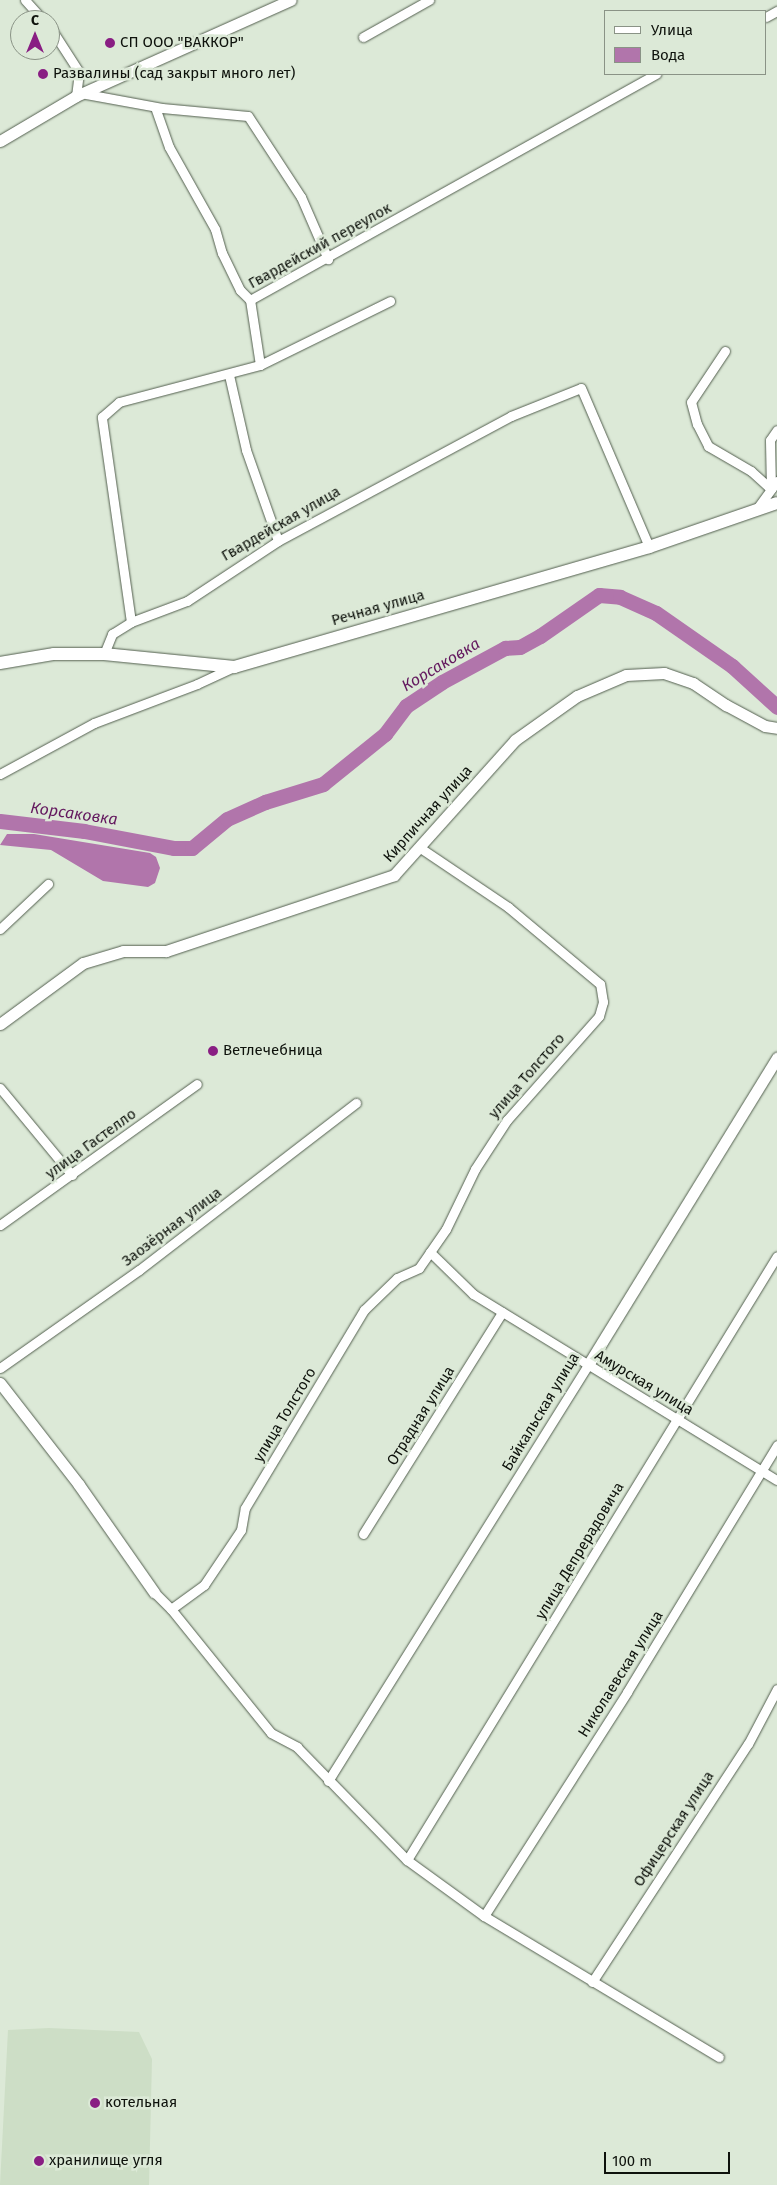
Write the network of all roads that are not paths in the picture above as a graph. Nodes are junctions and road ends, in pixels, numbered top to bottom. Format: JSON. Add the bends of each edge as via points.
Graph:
{"nodes":[{"id":1,"x":25,"y":0,"type":"edge"},
{"id":2,"x":291,"y":0,"type":"edge"},
{"id":3,"x":429,"y":0,"type":"edge"},
{"id":4,"x":34,"y":10,"type":"edge"},
{"id":5,"x":362,"y":37,"type":"dead end"},
{"id":6,"x":60,"y":43,"type":"edge"},
{"id":7,"x":654,"y":75,"type":"edge"},
{"id":8,"x":81,"y":95,"type":"junction"},
{"id":9,"x":155,"y":107,"type":"junction"},
{"id":10,"x":0,"y":141,"type":"edge"},
{"id":11,"x":328,"y":259,"type":"junction"},
{"id":12,"x":250,"y":300,"type":"junction"},
{"id":13,"x":390,"y":301,"type":"dead end"},
{"id":14,"x":725,"y":351,"type":"dead end"},
{"id":15,"x":260,"y":365,"type":"junction"},
{"id":16,"x":228,"y":375,"type":"junction"},
{"id":17,"x":777,"y":430,"type":"edge"},
{"id":18,"x":777,"y":481,"type":"edge"},
{"id":19,"x":771,"y":489,"type":"junction"},
{"id":20,"x":777,"y":503,"type":"edge"},
{"id":21,"x":754,"y":512,"type":"junction"},
{"id":22,"x":278,"y":541,"type":"junction"},
{"id":23,"x":649,"y":547,"type":"junction"},
{"id":24,"x":131,"y":622,"type":"junction"},
{"id":25,"x":104,"y":654,"type":"junction"},
{"id":26,"x":0,"y":664,"type":"edge"},
{"id":27,"x":234,"y":667,"type":"junction"},
{"id":28,"x":777,"y":728,"type":"edge"},
{"id":29,"x":0,"y":774,"type":"edge"},
{"id":30,"x":419,"y":847,"type":"junction"},
{"id":31,"x":48,"y":884,"type":"dead end"},
{"id":32,"x":0,"y":929,"type":"edge"},
{"id":33,"x":0,"y":1024,"type":"edge"},
{"id":34,"x":777,"y":1058,"type":"edge"},
{"id":35,"x":197,"y":1084,"type":"dead end"},
{"id":36,"x":0,"y":1088,"type":"edge"},
{"id":37,"x":356,"y":1103,"type":"dead end"},
{"id":38,"x":72,"y":1175,"type":"junction"},
{"id":39,"x":0,"y":1225,"type":"edge"},
{"id":40,"x":430,"y":1252,"type":"junction"},
{"id":41,"x":777,"y":1256,"type":"edge"},
{"id":42,"x":502,"y":1312,"type":"junction"},
{"id":43,"x":588,"y":1365,"type":"junction"},
{"id":44,"x":0,"y":1368,"type":"edge"},
{"id":45,"x":0,"y":1383,"type":"edge"},
{"id":46,"x":677,"y":1419,"type":"junction"},
{"id":47,"x":777,"y":1445,"type":"edge"},
{"id":48,"x":761,"y":1470,"type":"junction"},
{"id":49,"x":777,"y":1480,"type":"edge"},
{"id":50,"x":363,"y":1534,"type":"dead end"},
{"id":51,"x":154,"y":1592,"type":"joint"},
{"id":52,"x":171,"y":1609,"type":"junction"},
{"id":53,"x":777,"y":1689,"type":"edge"},
{"id":54,"x":328,"y":1781,"type":"junction"},
{"id":55,"x":407,"y":1860,"type":"junction"},
{"id":56,"x":484,"y":1916,"type":"junction"},
{"id":57,"x":592,"y":1982,"type":"junction"},
{"id":58,"x":719,"y":2057,"type":"dead end"}],
"edges":[{"from":1,"to":4,"type":"street"},
{"from":2,"to":8,"type":"street"},
{"from":3,"to":5,"type":"street"},
{"from":6,"to":8,"type":"street","via":[[79,72]]},
{"from":7,"to":11,"type":"street","name":"Гвардейский переулок"},
{"from":8,"to":9,"type":"street"},
{"from":8,"to":10,"type":"street"},
{"from":9,"to":11,"type":"street","via":[[248,116],[301,197]]},
{"from":9,"to":12,"type":"street","via":[[169,146],[216,229],[222,253],[240,290]]},
{"from":11,"to":12,"type":"street","name":"Гвардейский переулок"},
{"from":12,"to":15,"type":"street","name":"Гвардейский переулок"},
{"from":13,"to":15,"type":"street"},
{"from":14,"to":19,"type":"street","via":[[691,402],[697,424],[708,446],[750,471]]},
{"from":15,"to":16,"type":"street"},
{"from":16,"to":22,"type":"street","via":[[246,450]]},
{"from":16,"to":24,"type":"street","via":[[119,402],[102,417]]},
{"from":17,"to":19,"type":"street","via":[[770,440]]},
{"from":18,"to":19,"type":"street"},
{"from":19,"to":21,"type":"street"},
{"from":20,"to":21,"type":"main road","name":"Речная улица"},
{"from":21,"to":23,"type":"main road","name":"Речная улица"},
{"from":22,"to":23,"type":"street","name":"Гвардейская улица","via":[[511,416],[581,388]]},
{"from":22,"to":24,"type":"street","name":"Гвардейская улица","via":[[187,601]]},
{"from":23,"to":27,"type":"main road","name":"Речная улица"},
{"from":24,"to":25,"type":"street","name":"Гвардейская улица","via":[[112,634]]},
{"from":25,"to":26,"type":"main road","via":[[54,654]]},
{"from":25,"to":27,"type":"main road"},
{"from":27,"to":29,"type":"street","name":"Речная улица","via":[[94,723]]},
{"from":28,"to":30,"type":"street","name":"Кирпичная улица","via":[[765,726],[693,682],[664,673],[626,675],[577,696],[515,740]]},
{"from":30,"to":33,"type":"street","name":"Кирпичная улица","via":[[394,875],[308,905],[166,951],[123,951],[83,963]]},
{"from":30,"to":40,"type":"street","name":"улица Толстого","via":[[508,907],[600,984],[603,1002],[599,1016],[507,1120],[475,1169],[446,1229]]},
{"from":31,"to":32,"type":"street"},
{"from":34,"to":43,"type":"street","name":"Байкальская улица"},
{"from":35,"to":38,"type":"street","name":"улица Гастелло"},
{"from":36,"to":38,"type":"street"},
{"from":37,"to":44,"type":"street","name":"Заозёрная улица","via":[[138,1270]]},
{"from":38,"to":39,"type":"street","name":"улица Гастелло"},
{"from":40,"to":42,"type":"street","name":"Амурская улица","via":[[473,1294]]},
{"from":40,"to":52,"type":"street","name":"улица Толстого","via":[[419,1268],[397,1278],[364,1310],[245,1508],[241,1530],[204,1584]]},
{"from":41,"to":46,"type":"street","name":"улица Депрерадовича"},
{"from":42,"to":43,"type":"street","name":"Амурская улица"},
{"from":42,"to":50,"type":"street","name":"Отрадная улица"},
{"from":43,"to":46,"type":"street","name":"Амурская улица"},
{"from":43,"to":54,"type":"street","name":"Байкальская улица"},
{"from":45,"to":51,"type":"street"},
{"from":46,"to":48,"type":"street","name":"Амурская улица"},
{"from":46,"to":55,"type":"street","name":"улица Депрерадовича"},
{"from":47,"to":48,"type":"street","name":"Николаевская улица"},
{"from":48,"to":49,"type":"street","name":"Амурская улица"},
{"from":48,"to":56,"type":"street","name":"Николаевская улица","via":[[627,1692]]},
{"from":51,"to":52,"type":"street"},
{"from":52,"to":54,"type":"street","via":[[271,1733],[297,1747]]},
{"from":53,"to":57,"type":"street","name":"Офицерская улица","via":[[748,1744]]},
{"from":54,"to":55,"type":"street"},
{"from":55,"to":56,"type":"street"},
{"from":56,"to":57,"type":"street"},
{"from":57,"to":58,"type":"street"}]}
